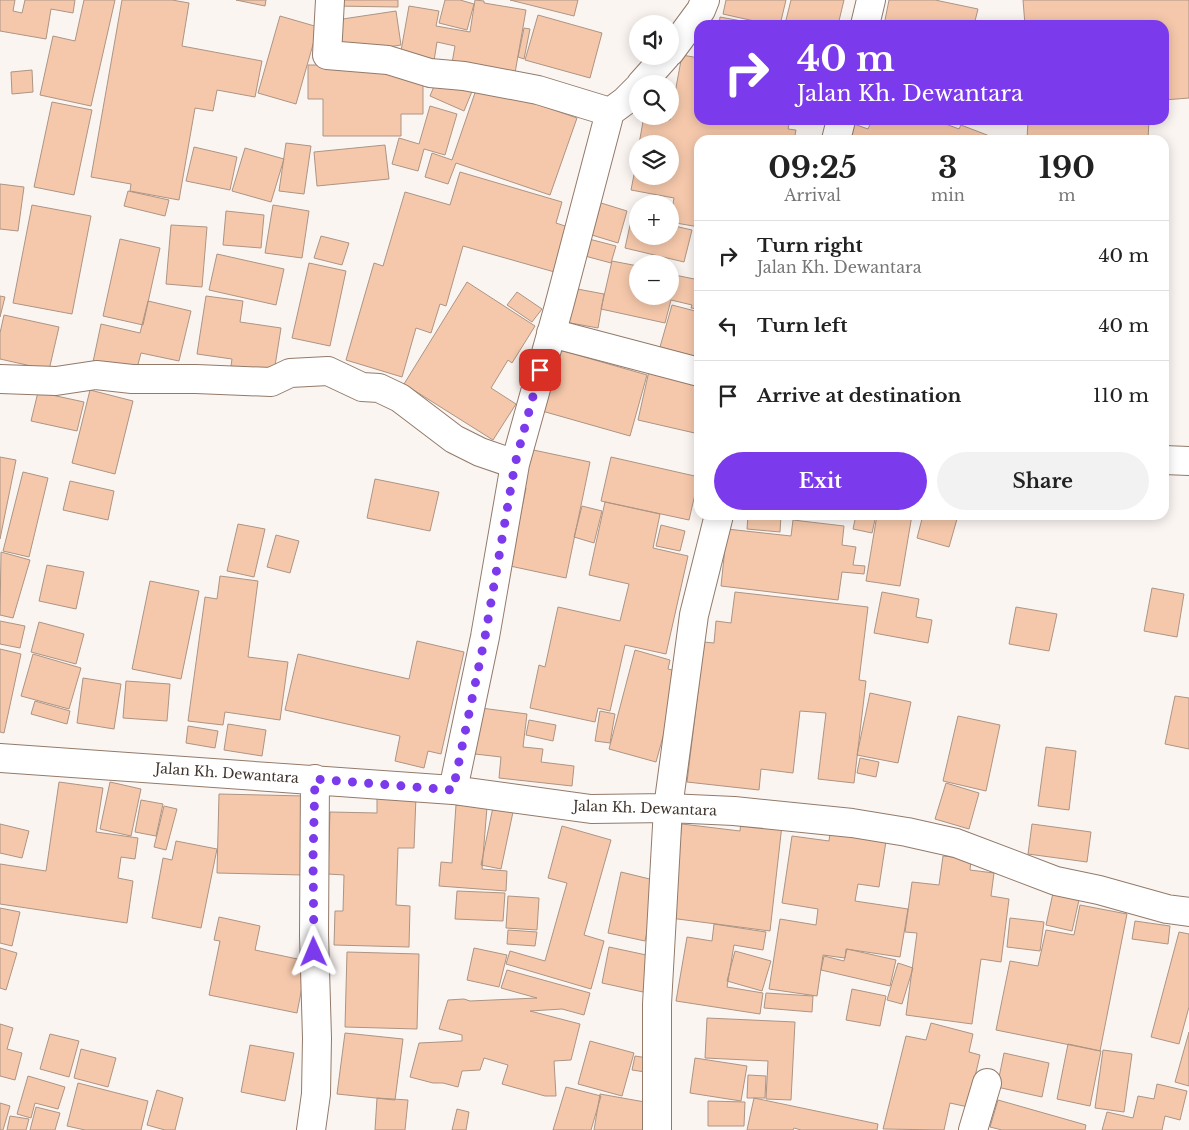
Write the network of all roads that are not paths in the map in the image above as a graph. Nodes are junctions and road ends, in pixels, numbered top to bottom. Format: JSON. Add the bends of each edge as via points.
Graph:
{"nodes":[{"id":1,"x":330,"y":0,"type":"edge"},
{"id":2,"x":705,"y":0,"type":"edge"},
{"id":3,"x":871,"y":0,"type":"edge"},
{"id":4,"x":866,"y":20,"type":"edge"},
{"id":5,"x":679,"y":40,"type":"edge"},
{"id":6,"x":658,"y":65,"type":"edge"},
{"id":7,"x":649,"y":75,"type":"edge"},
{"id":8,"x":629,"y":97,"type":"edge"},
{"id":9,"x":610,"y":112,"type":"junction"},
{"id":10,"x":551,"y":333,"type":"junction"},
{"id":11,"x":694,"y":371,"type":"edge"},
{"id":12,"x":0,"y":379,"type":"edge"},
{"id":13,"x":1169,"y":460,"type":"edge"},
{"id":14,"x":1189,"y":461,"type":"edge"},
{"id":15,"x":515,"y":464,"type":"junction"},
{"id":16,"x":718,"y":520,"type":"edge"},
{"id":17,"x":0,"y":758,"type":"edge"},
{"id":18,"x":315,"y":779,"type":"junction"},
{"id":19,"x":453,"y":790,"type":"junction"},
{"id":20,"x":668,"y":808,"type":"junction"},
{"id":21,"x":1189,"y":912,"type":"edge"},
{"id":22,"x":988,"y":1083,"type":"dead end"},
{"id":23,"x":311,"y":1130,"type":"edge"},
{"id":24,"x":657,"y":1130,"type":"edge"},
{"id":25,"x":973,"y":1130,"type":"edge"}],
"edges":[{"from":1,"to":9,"type":"street","via":[[327,55],[388,60],[430,73],[538,90]]},
{"from":2,"to":5,"type":"street"},
{"from":3,"to":4,"type":"street"},
{"from":6,"to":7,"type":"street"},
{"from":8,"to":9,"type":"street"},
{"from":9,"to":10,"type":"street"},
{"from":10,"to":11,"type":"street"},
{"from":10,"to":15,"type":"street"},
{"from":12,"to":15,"type":"street","via":[[56,382],[96,375],[271,382],[290,373],[328,371],[362,387],[379,388],[400,398],[454,439]]},
{"from":13,"to":14,"type":"street"},
{"from":15,"to":19,"type":"street","via":[[485,637]]},
{"from":16,"to":20,"type":"street","via":[[694,615]]},
{"from":17,"to":18,"type":"street","name":"Jalan Kh. Dewantara"},
{"from":18,"to":19,"type":"street","name":"Jalan Kh. Dewantara"},
{"from":18,"to":23,"type":"street","via":[[313,859],[317,1066]]},
{"from":19,"to":20,"type":"street","name":"Jalan Kh. Dewantara","via":[[591,809]]},
{"from":20,"to":21,"type":"street","name":"Jalan Kh. Dewantara","via":[[734,811],[907,832],[956,843],[1056,881]]},
{"from":20,"to":24,"type":"street","via":[[657,1004]]},
{"from":22,"to":25,"type":"street"}]}
